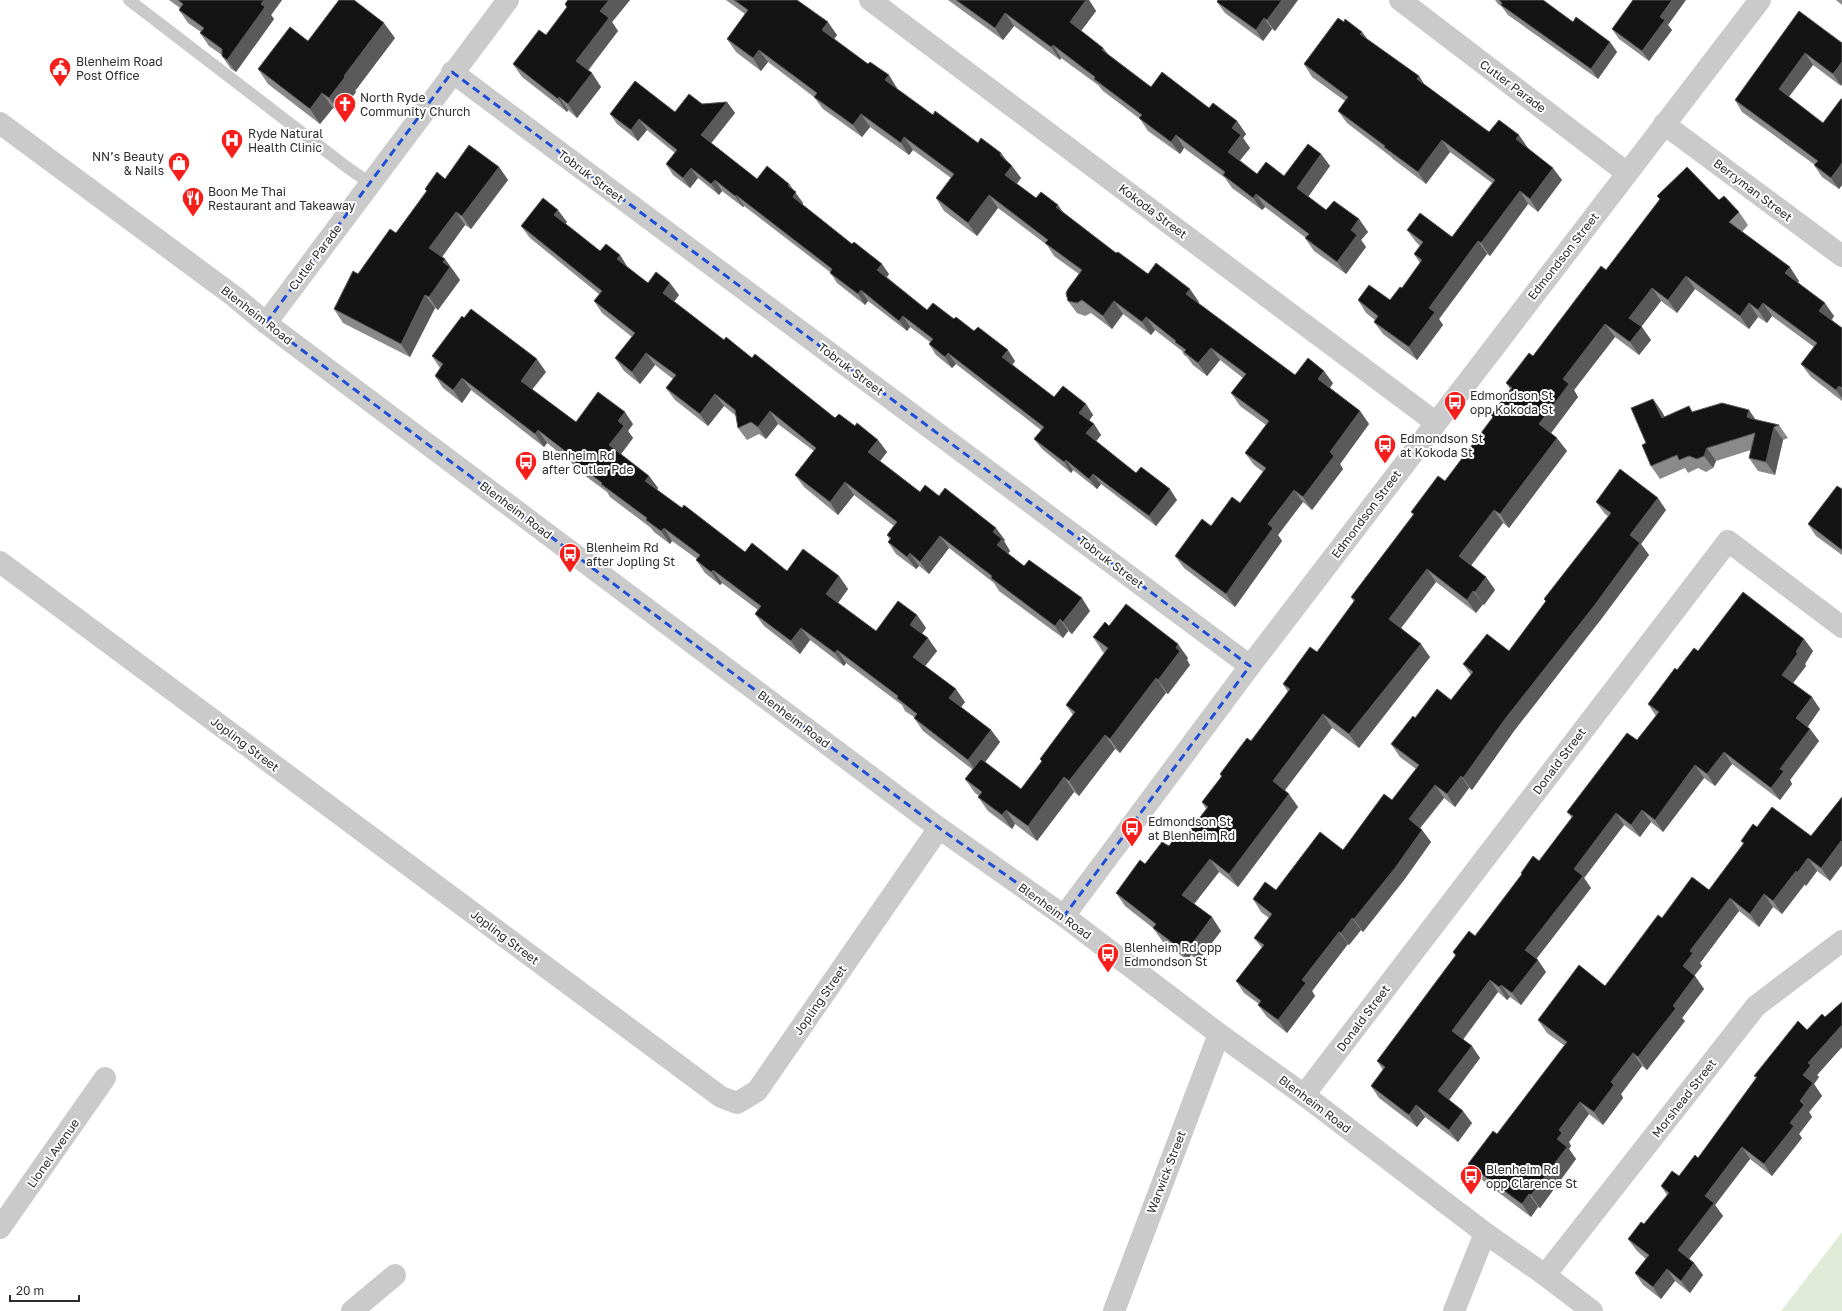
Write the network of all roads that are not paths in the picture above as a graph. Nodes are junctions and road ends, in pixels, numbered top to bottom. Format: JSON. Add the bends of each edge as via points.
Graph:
{"nodes":[{"id":1,"x":129,"y":0,"type":"edge"},
{"id":2,"x":508,"y":0,"type":"edge"},
{"id":3,"x":870,"y":0,"type":"edge"},
{"id":4,"x":1760,"y":0,"type":"edge"},
{"id":5,"x":1410,"y":3,"type":"edge"},
{"id":6,"x":452,"y":72,"type":"junction"},
{"id":7,"x":0,"y":123,"type":"edge"},
{"id":8,"x":1664,"y":124,"type":"junction"},
{"id":9,"x":1627,"y":173,"type":"junction"},
{"id":10,"x":370,"y":183,"type":"junction"},
{"id":11,"x":1842,"y":256,"type":"edge"},
{"id":12,"x":266,"y":323,"type":"junction"},
{"id":13,"x":1435,"y":422,"type":"junction"},
{"id":14,"x":0,"y":562,"type":"edge"},
{"id":15,"x":1842,"y":628,"type":"edge"},
{"id":16,"x":1250,"y":666,"type":"junction"},
{"id":17,"x":939,"y":828,"type":"junction"},
{"id":18,"x":1064,"y":916,"type":"junction"},
{"id":19,"x":1842,"y":941,"type":"edge"},
{"id":20,"x":1219,"y":1034,"type":"junction"},
{"id":21,"x":105,"y":1078,"type":"dead end"},
{"id":22,"x":1304,"y":1095,"type":"junction"},
{"id":23,"x":0,"y":1228,"type":"edge"},
{"id":24,"x":1485,"y":1233,"type":"junction"},
{"id":25,"x":395,"y":1275,"type":"dead end"},
{"id":26,"x":1545,"y":1275,"type":"junction"},
{"id":27,"x":352,"y":1311,"type":"edge"},
{"id":28,"x":1114,"y":1311,"type":"edge"},
{"id":29,"x":1454,"y":1311,"type":"edge"},
{"id":30,"x":1592,"y":1311,"type":"edge"}],
"edges":[{"from":1,"to":10,"type":"lane"},
{"from":2,"to":6,"type":"street","name":"Cutler Parade"},
{"from":3,"to":13,"type":"street","name":"Kokoda Street"},
{"from":4,"to":8,"type":"street","name":"Edmondson Street"},
{"from":5,"to":9,"type":"street","name":"Cutler Parade"},
{"from":6,"to":10,"type":"street","name":"Cutler Parade"},
{"from":6,"to":16,"type":"street","name":"Tobruk Street"},
{"from":7,"to":12,"type":"street","name":"Blenheim Road","via":[[235,297]]},
{"from":8,"to":9,"type":"street","name":"Edmondson Street"},
{"from":8,"to":11,"type":"street","name":"Berryman Street"},
{"from":9,"to":13,"type":"street","name":"Edmondson Street"},
{"from":10,"to":12,"type":"street","name":"Cutler Parade"},
{"from":12,"to":17,"type":"street","name":"Blenheim Road"},
{"from":13,"to":16,"type":"street","name":"Edmondson Street"},
{"from":14,"to":17,"type":"street","name":"Jopling Street","via":[[720,1097],[737,1103],[758,1091]]},
{"from":15,"to":22,"type":"street","name":"Donald Street","via":[[1728,541]]},
{"from":16,"to":18,"type":"street","name":"Edmondson Street"},
{"from":17,"to":18,"type":"street","name":"Blenheim Road"},
{"from":18,"to":20,"type":"street","name":"Blenheim Road"},
{"from":19,"to":26,"type":"street","name":"Morshead Street","via":[[1756,1006]]},
{"from":20,"to":22,"type":"street","name":"Blenheim Road"},
{"from":20,"to":28,"type":"street","name":"Warwick Street"},
{"from":21,"to":23,"type":"street","name":"Lionel Avenue"},
{"from":22,"to":24,"type":"street","name":"Blenheim Road"},
{"from":24,"to":26,"type":"street","name":"Blenheim Road"},
{"from":24,"to":29,"type":"street"},
{"from":25,"to":27,"type":"street"},
{"from":26,"to":30,"type":"street","name":"Blenheim Road"}]}
